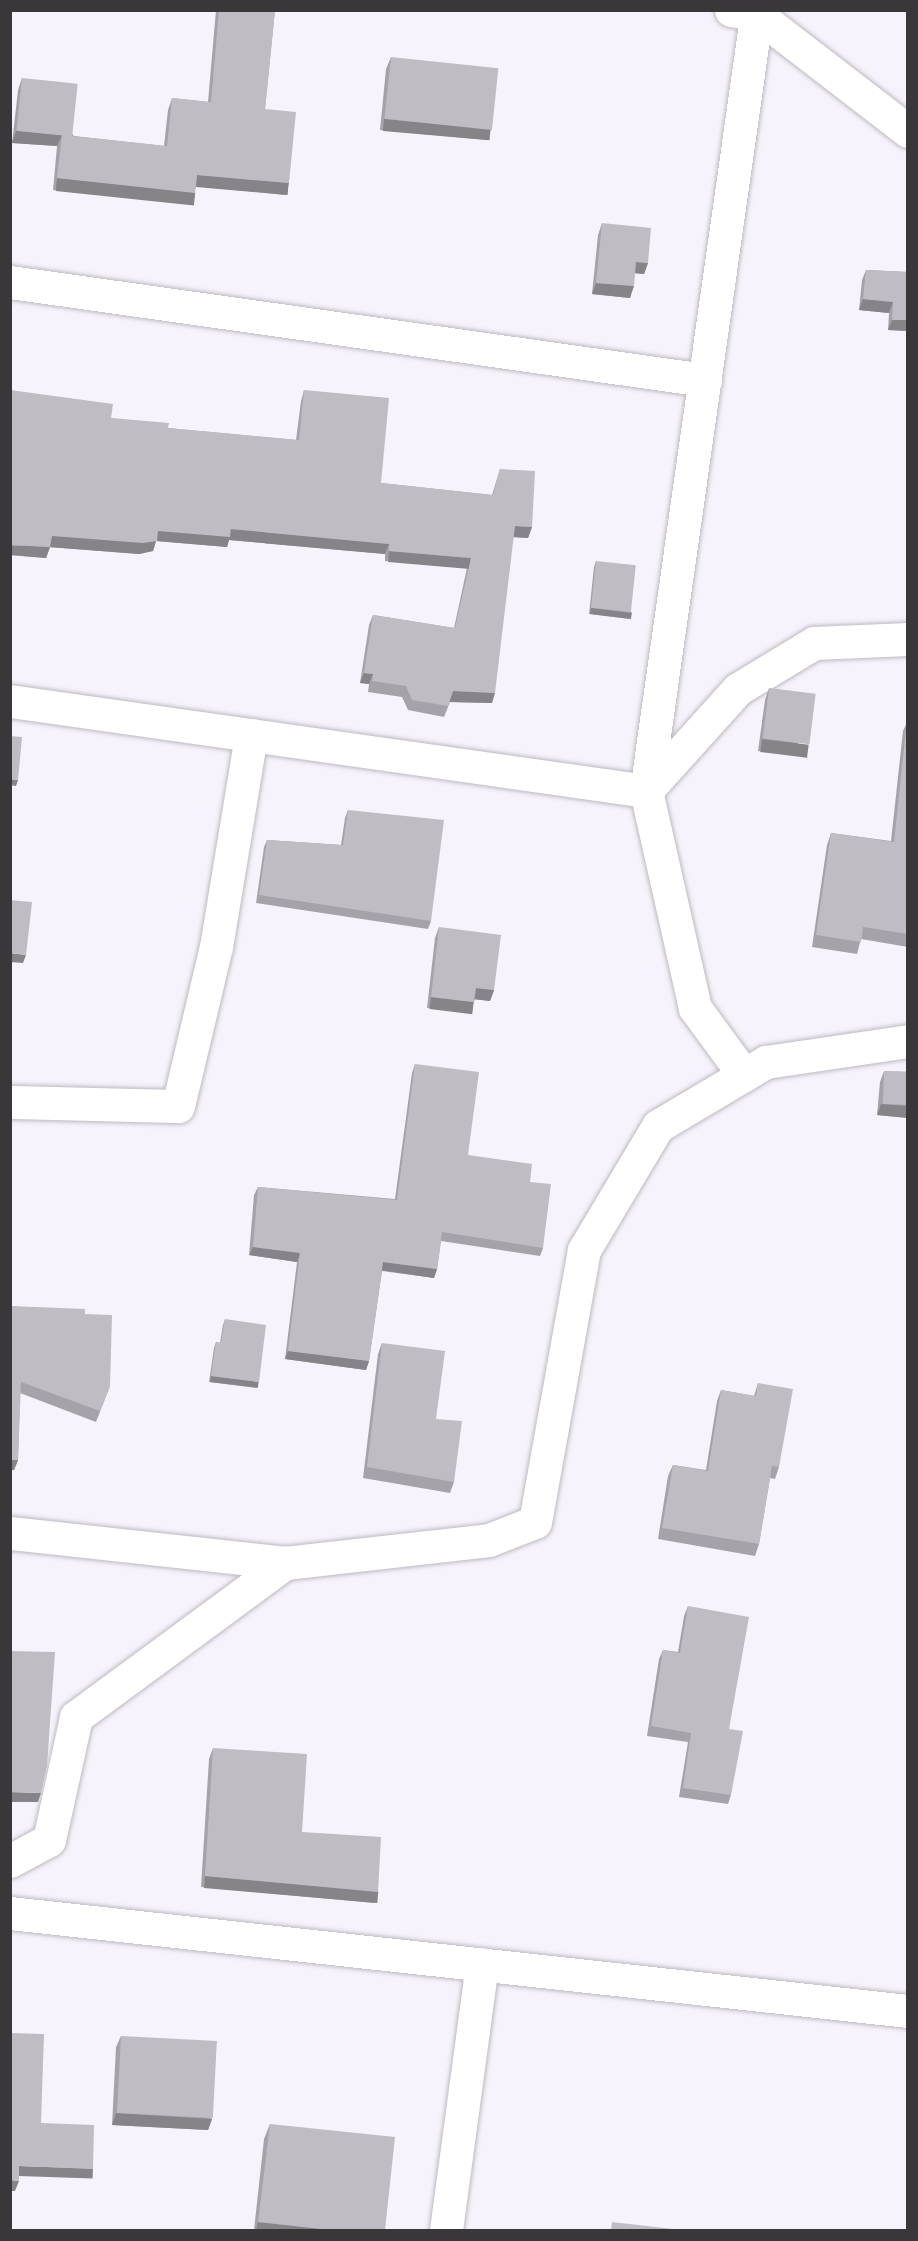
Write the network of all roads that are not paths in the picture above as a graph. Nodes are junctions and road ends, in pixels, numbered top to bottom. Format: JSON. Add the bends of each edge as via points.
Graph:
{"nodes":[{"id":1,"x":748,"y":12,"type":"edge"},
{"id":2,"x":908,"y":130,"type":"edge"},
{"id":3,"x":10,"y":282,"type":"edge"},
{"id":4,"x":705,"y":380,"type":"junction"},
{"id":5,"x":908,"y":639,"type":"edge"},
{"id":6,"x":10,"y":701,"type":"edge"},
{"id":7,"x":251,"y":735,"type":"junction"},
{"id":8,"x":646,"y":791,"type":"junction"},
{"id":9,"x":908,"y":1041,"type":"edge"},
{"id":10,"x":744,"y":1075,"type":"junction"},
{"id":11,"x":10,"y":1101,"type":"edge"},
{"id":12,"x":10,"y":1533,"type":"edge"},
{"id":13,"x":285,"y":1563,"type":"junction"},
{"id":14,"x":10,"y":1861,"type":"edge"},
{"id":15,"x":10,"y":1913,"type":"edge"},
{"id":16,"x":482,"y":1964,"type":"junction"},
{"id":17,"x":908,"y":2011,"type":"edge"},
{"id":18,"x":446,"y":2230,"type":"edge"}],
"edges":[{"from":1,"to":2,"type":"street"},
{"from":1,"to":4,"type":"street"},
{"from":3,"to":4,"type":"street"},
{"from":4,"to":8,"type":"street"},
{"from":5,"to":8,"type":"street","via":[[814,643],[738,689]]},
{"from":6,"to":7,"type":"street"},
{"from":7,"to":8,"type":"street"},
{"from":7,"to":11,"type":"street","via":[[216,947],[178,1106]]},
{"from":8,"to":10,"type":"street","via":[[695,1008]]},
{"from":9,"to":10,"type":"street","via":[[766,1062]]},
{"from":10,"to":13,"type":"street","via":[[658,1126],[584,1250],[535,1522],[489,1540]]},
{"from":12,"to":13,"type":"street"},
{"from":13,"to":14,"type":"street","via":[[75,1717],[49,1840]]},
{"from":15,"to":16,"type":"street"},
{"from":16,"to":17,"type":"street"},
{"from":16,"to":18,"type":"street"}]}
